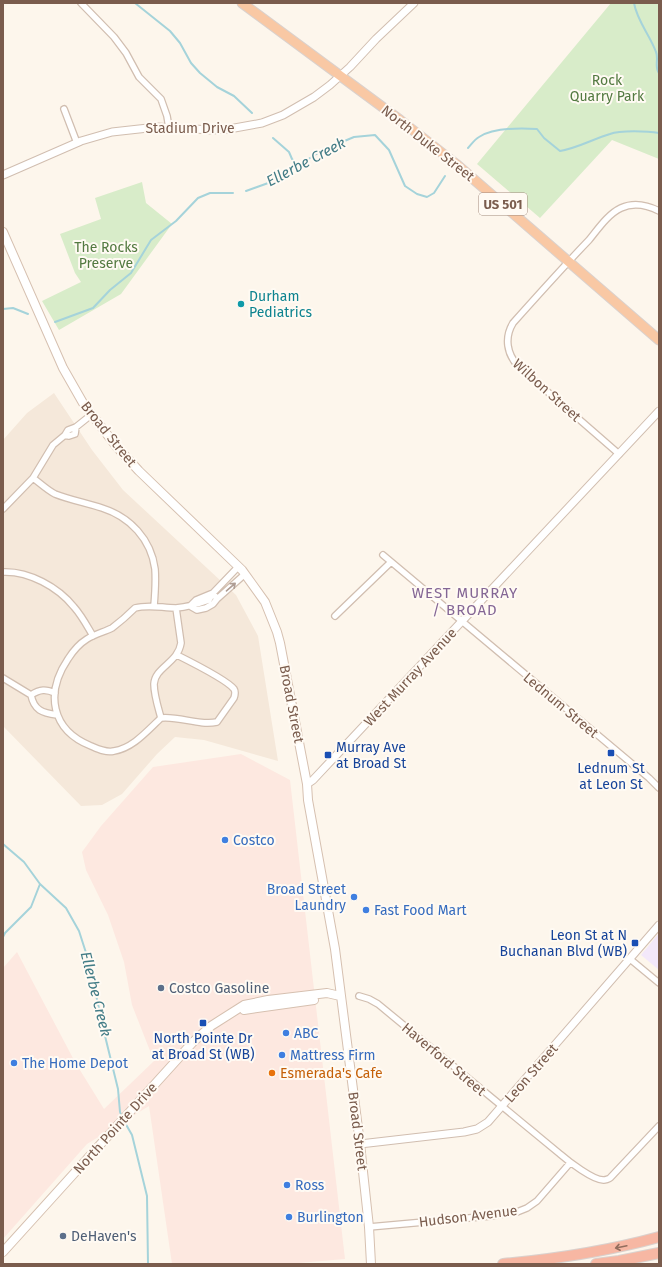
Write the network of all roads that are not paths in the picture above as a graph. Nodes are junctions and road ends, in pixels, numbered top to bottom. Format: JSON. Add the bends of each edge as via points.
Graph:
{"nodes":[{"id":1,"x":81,"y":3,"type":"edge"},
{"id":2,"x":242,"y":3,"type":"edge"},
{"id":3,"x":414,"y":3,"type":"edge"},
{"id":4,"x":341,"y":76,"type":"junction"},
{"id":5,"x":64,"y":109,"type":"dead end"},
{"id":6,"x":169,"y":128,"type":"junction"},
{"id":7,"x":77,"y":143,"type":"junction"},
{"id":8,"x":3,"y":175,"type":"edge"},
{"id":9,"x":659,"y":211,"type":"edge"},
{"id":10,"x":3,"y":232,"type":"edge"},
{"id":11,"x":569,"y":262,"type":"junction"},
{"id":12,"x":659,"y":340,"type":"edge"},
{"id":13,"x":659,"y":411,"type":"edge"},
{"id":14,"x":91,"y":415,"type":"junction"},
{"id":15,"x":619,"y":454,"type":"junction"},
{"id":16,"x":33,"y":478,"type":"junction"},
{"id":17,"x":3,"y":509,"type":"edge"},
{"id":18,"x":383,"y":555,"type":"dead end"},
{"id":19,"x":391,"y":562,"type":"junction"},
{"id":20,"x":238,"y":567,"type":"junction"},
{"id":21,"x":3,"y":572,"type":"edge"},
{"id":22,"x":245,"y":574,"type":"junction"},
{"id":23,"x":212,"y":593,"type":"junction"},
{"id":24,"x":217,"y":599,"type":"junction"},
{"id":25,"x":208,"y":604,"type":"junction"},
{"id":26,"x":154,"y":606,"type":"junction"},
{"id":27,"x":190,"y":606,"type":"junction"},
{"id":28,"x":176,"y":608,"type":"junction"},
{"id":29,"x":335,"y":616,"type":"dead end"},
{"id":30,"x":462,"y":622,"type":"junction"},
{"id":31,"x":93,"y":636,"type":"junction"},
{"id":32,"x":177,"y":655,"type":"junction"},
{"id":33,"x":3,"y":678,"type":"edge"},
{"id":34,"x":55,"y":693,"type":"junction"},
{"id":35,"x":31,"y":695,"type":"junction"},
{"id":36,"x":57,"y":715,"type":"junction"},
{"id":37,"x":161,"y":718,"type":"junction"},
{"id":38,"x":307,"y":784,"type":"junction"},
{"id":39,"x":659,"y":788,"type":"edge"},
{"id":40,"x":659,"y":925,"type":"edge"},
{"id":41,"x":630,"y":959,"type":"junction"},
{"id":42,"x":659,"y":983,"type":"edge"},
{"id":43,"x":340,"y":996,"type":"junction"},
{"id":44,"x":360,"y":996,"type":"dead end"},
{"id":45,"x":502,"y":1107,"type":"junction"},
{"id":46,"x":659,"y":1126,"type":"edge"},
{"id":47,"x":360,"y":1144,"type":"junction"},
{"id":48,"x":570,"y":1163,"type":"junction"},
{"id":49,"x":369,"y":1227,"type":"junction"},
{"id":50,"x":659,"y":1237,"type":"edge"},
{"id":51,"x":3,"y":1252,"type":"edge"},
{"id":52,"x":659,"y":1253,"type":"edge"},
{"id":53,"x":371,"y":1264,"type":"edge"},
{"id":54,"x":503,"y":1264,"type":"edge"},
{"id":55,"x":596,"y":1264,"type":"edge"}],
"edges":[{"from":1,"to":6,"type":"street","via":[[114,37],[139,77],[161,99]]},
{"from":2,"to":4,"type":"highway","name":"North Duke Street","number":"US 501"},
{"from":3,"to":4,"type":"street","name":"Stadium Drive"},
{"from":4,"to":6,"type":"street","name":"Stadium Drive","via":[[298,107],[262,123],[212,130]]},
{"from":4,"to":11,"type":"highway","name":"North Duke Street","number":"US 501","via":[[456,164]]},
{"from":5,"to":7,"type":"street"},
{"from":6,"to":7,"type":"street","name":"Stadium Drive","via":[[121,130]]},
{"from":7,"to":8,"type":"street","name":"Stadium Drive"},
{"from":9,"to":11,"type":"street","name":"Wilbon Street","via":[[642,205],[621,208]]},
{"from":10,"to":14,"type":"main road","name":"Broad Street","via":[[72,385]]},
{"from":11,"to":12,"type":"highway","name":"North Duke Street","number":"US 501"},
{"from":11,"to":15,"type":"street","name":"Wilbon Street","via":[[513,323],[508,334],[508,350],[518,366]]},
{"from":13,"to":15,"type":"street","name":"West Murray Avenue"},
{"from":14,"to":16,"type":"street","via":[[68,430],[49,449]]},
{"from":14,"to":20,"type":"main road","name":"Broad Street","via":[[139,471]]},
{"from":15,"to":30,"type":"street","name":"West Murray Avenue"},
{"from":16,"to":17,"type":"street"},
{"from":16,"to":26,"type":"street","via":[[55,493],[111,511],[135,528],[146,542],[152,556],[156,582]]},
{"from":18,"to":19,"type":"street","name":"Lednum Street"},
{"from":19,"to":29,"type":"street"},
{"from":19,"to":30,"type":"street","name":"Lednum Street"},
{"from":20,"to":22,"type":"main road","name":"Broad Street"},
{"from":20,"to":23,"type":"street"},
{"from":21,"to":31,"type":"street","via":[[24,575],[56,590],[76,609]]},
{"from":24,"to":22,"type":"street","one_way":true},
{"from":22,"to":38,"type":"main road","name":"Broad Street","via":[[265,602],[277,632]]},
{"from":23,"to":24,"type":"street"},
{"from":23,"to":25,"type":"street"},
{"from":23,"to":27,"type":"street","via":[[196,600]]},
{"from":24,"to":25,"type":"street"},
{"from":25,"to":27,"type":"street","via":[[197,610]]},
{"from":26,"to":28,"type":"street"},
{"from":26,"to":31,"type":"street","via":[[135,608],[116,625]]},
{"from":27,"to":28,"type":"street"},
{"from":28,"to":32,"type":"street","via":[[181,643]]},
{"from":30,"to":38,"type":"street","name":"West Murray Avenue","via":[[314,780]]},
{"from":30,"to":39,"type":"street","name":"Lednum Street"},
{"from":31,"to":34,"type":"street","via":[[80,644],[68,659],[60,674]]},
{"from":32,"to":37,"type":"street","via":[[156,677],[154,684]]},
{"from":32,"to":37,"type":"street","via":[[232,687],[234,698],[217,722],[209,724],[182,718]]},
{"from":33,"to":35,"type":"street"},
{"from":34,"to":35,"type":"street","via":[[42,690]]},
{"from":34,"to":36,"type":"street"},
{"from":35,"to":36,"type":"street","via":[[36,707],[42,712]]},
{"from":36,"to":37,"type":"street","via":[[64,728],[76,739],[113,752],[134,742]]},
{"from":38,"to":43,"type":"main road","name":"Broad Street","via":[[335,949]]},
{"from":40,"to":41,"type":"street","name":"Leon Street"},
{"from":41,"to":42,"type":"street"},
{"from":41,"to":45,"type":"street","name":"Leon Street"},
{"from":43,"to":47,"type":"main road","name":"Broad Street"},
{"from":43,"to":51,"type":"main road","name":"North Pointe Drive","via":[[233,1012],[211,1026],[198,1036]]},
{"from":44,"to":45,"type":"street","name":"Haverford Street","via":[[378,1004]]},
{"from":45,"to":47,"type":"street","name":"Leon Street","via":[[488,1122],[477,1129]]},
{"from":45,"to":48,"type":"street","name":"Haverford Street"},
{"from":46,"to":48,"type":"street","name":"Haverford Street","via":[[613,1175],[605,1180],[599,1180]]},
{"from":47,"to":49,"type":"main road","name":"Broad Street"},
{"from":48,"to":49,"type":"street","name":"Hudson Avenue","via":[[537,1201],[517,1212]]},
{"from":49,"to":53,"type":"main road","name":"Broad Street"},
{"from":50,"to":54,"type":"highway","one_way":true,"via":[[589,1253]]},
{"from":52,"to":55,"type":"highway"}]}
